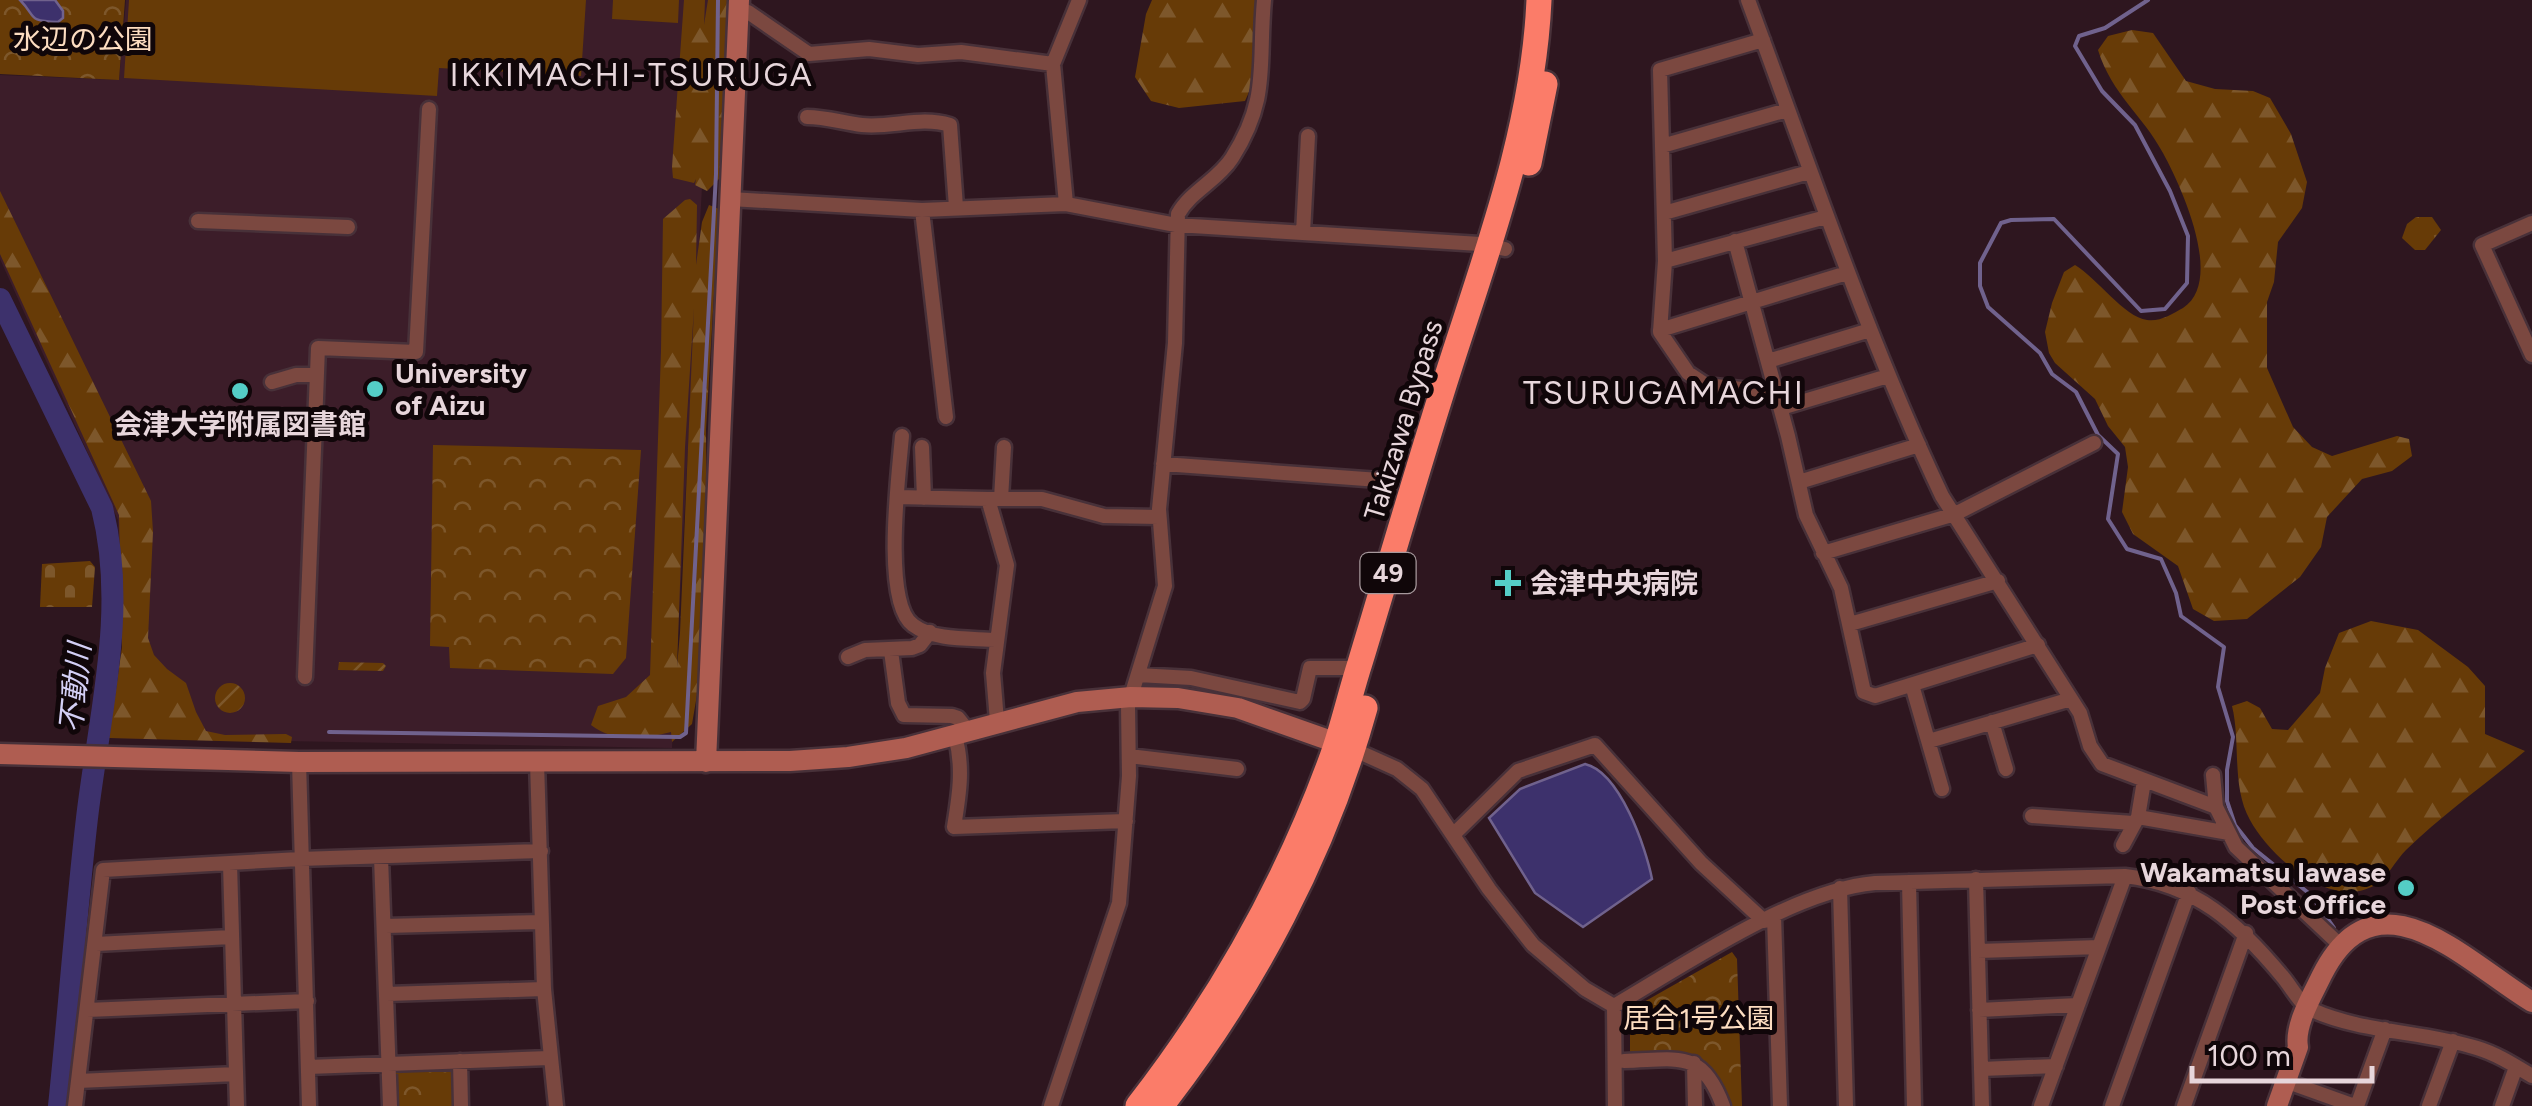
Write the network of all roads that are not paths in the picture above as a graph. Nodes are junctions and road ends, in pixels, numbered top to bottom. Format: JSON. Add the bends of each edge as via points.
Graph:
{"nodes":[{"id":1,"x":1079,"y":0,"type":"edge"},
{"id":2,"x":1264,"y":0,"type":"edge"},
{"id":3,"x":1539,"y":0,"type":"edge"},
{"id":4,"x":1556,"y":0,"type":"edge"},
{"id":5,"x":1748,"y":0,"type":"edge"},
{"id":6,"x":738,"y":5,"type":"edge"},
{"id":7,"x":1763,"y":40,"type":"junction"},
{"id":8,"x":1053,"y":64,"type":"junction"},
{"id":9,"x":429,"y":109,"type":"dead end"},
{"id":10,"x":1787,"y":110,"type":"junction"},
{"id":11,"x":807,"y":117,"type":"dead end"},
{"id":12,"x":1308,"y":136,"type":"dead end"},
{"id":13,"x":1662,"y":146,"type":"junction"},
{"id":14,"x":1810,"y":172,"type":"junction"},
{"id":15,"x":730,"y":199,"type":"junction"},
{"id":16,"x":1066,"y":204,"type":"junction"},
{"id":17,"x":956,"y":208,"type":"junction"},
{"id":18,"x":922,"y":210,"type":"junction"},
{"id":19,"x":1664,"y":213,"type":"junction"},
{"id":20,"x":1826,"y":217,"type":"junction"},
{"id":21,"x":198,"y":221,"type":"dead end"},
{"id":22,"x":2532,"y":224,"type":"edge"},
{"id":23,"x":1176,"y":225,"type":"junction"},
{"id":24,"x":348,"y":227,"type":"dead end"},
{"id":25,"x":1303,"y":233,"type":"junction"},
{"id":26,"x":1736,"y":241,"type":"junction"},
{"id":27,"x":1498,"y":247,"type":"junction"},
{"id":28,"x":1665,"y":261,"type":"junction"},
{"id":29,"x":1847,"y":272,"type":"junction"},
{"id":30,"x":1752,"y":302,"type":"junction"},
{"id":31,"x":1660,"y":330,"type":"junction"},
{"id":32,"x":1870,"y":330,"type":"junction"},
{"id":33,"x":2532,"y":355,"type":"edge"},
{"id":34,"x":1768,"y":360,"type":"junction"},
{"id":35,"x":316,"y":375,"type":"junction"},
{"id":36,"x":1888,"y":376,"type":"junction"},
{"id":37,"x":272,"y":382,"type":"dead end"},
{"id":38,"x":1779,"y":400,"type":"junction"},
{"id":39,"x":946,"y":417,"type":"dead end"},
{"id":40,"x":902,"y":436,"type":"dead end"},
{"id":41,"x":2094,"y":443,"type":"dead end"},
{"id":42,"x":1919,"y":445,"type":"junction"},
{"id":43,"x":1004,"y":446,"type":"dead end"},
{"id":44,"x":922,"y":447,"type":"dead end"},
{"id":45,"x":1163,"y":464,"type":"junction"},
{"id":46,"x":1379,"y":480,"type":"dead end"},
{"id":47,"x":1799,"y":482,"type":"junction"},
{"id":48,"x":897,"y":497,"type":"junction"},
{"id":49,"x":924,"y":498,"type":"junction"},
{"id":50,"x":994,"y":499,"type":"junction"},
{"id":51,"x":1955,"y":514,"type":"junction"},
{"id":52,"x":1159,"y":517,"type":"junction"},
{"id":53,"x":1823,"y":553,"type":"junction"},
{"id":54,"x":1998,"y":580,"type":"junction"},
{"id":55,"x":1850,"y":624,"type":"junction"},
{"id":56,"x":930,"y":632,"type":"junction"},
{"id":57,"x":996,"y":640,"type":"junction"},
{"id":58,"x":2038,"y":646,"type":"junction"},
{"id":59,"x":891,"y":651,"type":"junction"},
{"id":60,"x":848,"y":657,"type":"dead end"},
{"id":61,"x":1358,"y":668,"type":"junction"},
{"id":62,"x":1138,"y":675,"type":"junction"},
{"id":63,"x":305,"y":678,"type":"dead end"},
{"id":64,"x":1912,"y":685,"type":"junction"},
{"id":65,"x":1130,"y":697,"type":"junction"},
{"id":66,"x":2071,"y":699,"type":"junction"},
{"id":67,"x":998,"y":721,"type":"junction"},
{"id":68,"x":1992,"y":722,"type":"junction"},
{"id":69,"x":962,"y":734,"type":"junction"},
{"id":70,"x":1929,"y":740,"type":"junction"},
{"id":71,"x":1345,"y":746,"type":"junction"},
{"id":72,"x":0,"y":754,"type":"edge"},
{"id":73,"x":1129,"y":756,"type":"junction"},
{"id":74,"x":299,"y":762,"type":"junction"},
{"id":75,"x":537,"y":762,"type":"junction"},
{"id":76,"x":706,"y":762,"type":"junction"},
{"id":77,"x":1237,"y":769,"type":"dead end"},
{"id":78,"x":2006,"y":769,"type":"dead end"},
{"id":79,"x":2214,"y":775,"type":"dead end"},
{"id":80,"x":2144,"y":781,"type":"junction"},
{"id":81,"x":1942,"y":789,"type":"dead end"},
{"id":82,"x":2216,"y":807,"type":"junction"},
{"id":83,"x":2032,"y":816,"type":"dead end"},
{"id":84,"x":2135,"y":820,"type":"junction"},
{"id":85,"x":1126,"y":822,"type":"junction"},
{"id":86,"x":1454,"y":834,"type":"junction"},
{"id":87,"x":2229,"y":834,"type":"junction"},
{"id":88,"x":2123,"y":845,"type":"dead end"},
{"id":89,"x":541,"y":851,"type":"junction"},
{"id":90,"x":381,"y":856,"type":"junction"},
{"id":91,"x":300,"y":859,"type":"junction"},
{"id":92,"x":230,"y":864,"type":"junction"},
{"id":93,"x":2125,"y":876,"type":"junction"},
{"id":94,"x":1976,"y":880,"type":"junction"},
{"id":95,"x":1909,"y":882,"type":"junction"},
{"id":96,"x":1840,"y":888,"type":"junction"},
{"id":97,"x":2189,"y":892,"type":"junction"},
{"id":98,"x":1769,"y":918,"type":"junction"},
{"id":99,"x":542,"y":922,"type":"junction"},
{"id":100,"x":385,"y":926,"type":"junction"},
{"id":101,"x":2246,"y":933,"type":"junction"},
{"id":102,"x":232,"y":937,"type":"junction"},
{"id":103,"x":96,"y":944,"type":"junction"},
{"id":104,"x":2340,"y":945,"type":"junction"},
{"id":105,"x":2099,"y":947,"type":"junction"},
{"id":106,"x":1978,"y":951,"type":"junction"},
{"id":107,"x":544,"y":990,"type":"junction"},
{"id":108,"x":387,"y":994,"type":"junction"},
{"id":109,"x":307,"y":1002,"type":"junction"},
{"id":110,"x":2532,"y":1002,"type":"edge"},
{"id":111,"x":234,"y":1004,"type":"junction"},
{"id":112,"x":2078,"y":1005,"type":"junction"},
{"id":113,"x":1614,"y":1006,"type":"junction"},
{"id":114,"x":2307,"y":1009,"type":"junction"},
{"id":115,"x":86,"y":1010,"type":"junction"},
{"id":116,"x":1979,"y":1010,"type":"junction"},
{"id":117,"x":2385,"y":1029,"type":"junction"},
{"id":118,"x":2296,"y":1037,"type":"junction"},
{"id":119,"x":2452,"y":1041,"type":"junction"},
{"id":120,"x":549,"y":1058,"type":"junction"},
{"id":121,"x":460,"y":1061,"type":"junction"},
{"id":122,"x":1624,"y":1061,"type":"dead end"},
{"id":123,"x":1694,"y":1063,"type":"junction"},
{"id":124,"x":389,"y":1064,"type":"junction"},
{"id":125,"x":308,"y":1066,"type":"junction"},
{"id":126,"x":2056,"y":1066,"type":"junction"},
{"id":127,"x":2516,"y":1067,"type":"junction"},
{"id":128,"x":1981,"y":1069,"type":"junction"},
{"id":129,"x":236,"y":1074,"type":"junction"},
{"id":130,"x":2532,"y":1076,"type":"edge"},
{"id":131,"x":78,"y":1081,"type":"junction"},
{"id":132,"x":2285,"y":1081,"type":"junction"},
{"id":133,"x":75,"y":1106,"type":"edge"},
{"id":134,"x":238,"y":1106,"type":"edge"},
{"id":135,"x":308,"y":1106,"type":"edge"},
{"id":136,"x":390,"y":1106,"type":"edge"},
{"id":137,"x":461,"y":1106,"type":"edge"},
{"id":138,"x":556,"y":1106,"type":"edge"},
{"id":139,"x":1051,"y":1106,"type":"edge"},
{"id":140,"x":1138,"y":1106,"type":"edge"},
{"id":141,"x":1162,"y":1106,"type":"edge"},
{"id":142,"x":1615,"y":1106,"type":"edge"},
{"id":143,"x":1695,"y":1106,"type":"edge"},
{"id":144,"x":1723,"y":1106,"type":"edge"},
{"id":145,"x":1780,"y":1106,"type":"edge"},
{"id":146,"x":1846,"y":1106,"type":"edge"},
{"id":147,"x":1914,"y":1106,"type":"edge"},
{"id":148,"x":1982,"y":1106,"type":"edge"},
{"id":149,"x":2041,"y":1106,"type":"edge"},
{"id":150,"x":2112,"y":1106,"type":"edge"},
{"id":151,"x":2184,"y":1106,"type":"edge"},
{"id":152,"x":2264,"y":1106,"type":"edge"},
{"id":153,"x":2277,"y":1106,"type":"edge"},
{"id":154,"x":2356,"y":1106,"type":"edge"},
{"id":155,"x":2430,"y":1106,"type":"edge"},
{"id":156,"x":2502,"y":1106,"type":"edge"}],
"edges":[{"from":1,"to":8,"type":"street"},
{"from":2,"to":23,"type":"street","via":[[1258,104],[1232,158],[1181,208]]},
{"from":3,"to":27,"type":"highway","name":"Takizawa Bypass","number":"49","via":[[1531,83]]},
{"from":4,"to":27,"type":"highway","name":"Takizawa Bypass","number":"49","via":[[1540,120]]},
{"from":5,"to":7,"type":"street"},
{"from":6,"to":8,"type":"street","via":[[809,54],[961,52]]},
{"from":6,"to":15,"type":"street"},
{"from":7,"to":10,"type":"street"},
{"from":7,"to":13,"type":"street","via":[[1660,70]]},
{"from":8,"to":16,"type":"street"},
{"from":9,"to":35,"type":"street","via":[[416,352],[318,348]]},
{"from":10,"to":13,"type":"street"},
{"from":10,"to":14,"type":"street"},
{"from":11,"to":17,"type":"street","via":[[860,125],[950,125]]},
{"from":12,"to":25,"type":"street"},
{"from":13,"to":19,"type":"street"},
{"from":14,"to":19,"type":"street"},
{"from":14,"to":20,"type":"street"},
{"from":15,"to":18,"type":"street"},
{"from":15,"to":76,"type":"street"},
{"from":16,"to":17,"type":"street"},
{"from":16,"to":23,"type":"street"},
{"from":17,"to":18,"type":"street"},
{"from":18,"to":39,"type":"street"},
{"from":19,"to":28,"type":"street"},
{"from":20,"to":26,"type":"street"},
{"from":20,"to":29,"type":"street"},
{"from":21,"to":24,"type":"street"},
{"from":22,"to":33,"type":"street","via":[[2482,245]]},
{"from":23,"to":25,"type":"street"},
{"from":23,"to":45,"type":"street","via":[[1176,343]]},
{"from":25,"to":27,"type":"street"},
{"from":26,"to":28,"type":"street"},
{"from":26,"to":30,"type":"street"},
{"from":27,"to":61,"type":"highway","name":"Takizawa Bypass","number":"49","via":[[1445,380]]},
{"from":27,"to":71,"type":"highway","name":"Takizawa Bypass","number":"49"},
{"from":28,"to":31,"type":"street"},
{"from":29,"to":30,"type":"street"},
{"from":29,"to":32,"type":"street"},
{"from":30,"to":31,"type":"street"},
{"from":30,"to":34,"type":"street"},
{"from":31,"to":38,"type":"street","via":[[1696,380]]},
{"from":32,"to":34,"type":"street"},
{"from":32,"to":36,"type":"street"},
{"from":34,"to":38,"type":"street"},
{"from":35,"to":37,"type":"street"},
{"from":35,"to":63,"type":"street"},
{"from":36,"to":38,"type":"street"},
{"from":36,"to":42,"type":"street"},
{"from":38,"to":47,"type":"street"},
{"from":40,"to":48,"type":"street"},
{"from":41,"to":51,"type":"street"},
{"from":42,"to":47,"type":"street"},
{"from":42,"to":51,"type":"street"},
{"from":43,"to":50,"type":"street"},
{"from":44,"to":49,"type":"street"},
{"from":45,"to":46,"type":"street"},
{"from":45,"to":52,"type":"street"},
{"from":47,"to":53,"type":"street"},
{"from":48,"to":49,"type":"street"},
{"from":48,"to":56,"type":"street","via":[[893,534],[902,607],[913,626]]},
{"from":49,"to":50,"type":"street"},
{"from":50,"to":52,"type":"street","via":[[1042,499],[1104,516]]},
{"from":50,"to":57,"type":"street","via":[[1007,564]]},
{"from":51,"to":53,"type":"street"},
{"from":51,"to":54,"type":"street"},
{"from":52,"to":62,"type":"street","via":[[1165,586]]},
{"from":53,"to":55,"type":"street"},
{"from":54,"to":55,"type":"street"},
{"from":54,"to":58,"type":"street"},
{"from":55,"to":64,"type":"street","via":[[1864,692],[1875,696]]},
{"from":56,"to":57,"type":"street"},
{"from":56,"to":59,"type":"street","via":[[920,645]]},
{"from":57,"to":67,"type":"street"},
{"from":58,"to":64,"type":"street"},
{"from":58,"to":66,"type":"street"},
{"from":59,"to":60,"type":"street"},
{"from":59,"to":69,"type":"street","via":[[904,715],[952,716]]},
{"from":61,"to":62,"type":"street","via":[[1310,668],[1300,702],[1191,678]]},
{"from":61,"to":71,"type":"highway","name":"Takizawa Bypass","number":"49"},
{"from":62,"to":65,"type":"street"},
{"from":64,"to":70,"type":"street"},
{"from":65,"to":67,"type":"street"},
{"from":65,"to":71,"type":"street","via":[[1238,708]]},
{"from":65,"to":73,"type":"street"},
{"from":66,"to":68,"type":"street"},
{"from":66,"to":80,"type":"street","via":[[2102,764]]},
{"from":67,"to":69,"type":"street"},
{"from":68,"to":70,"type":"street"},
{"from":68,"to":78,"type":"street"},
{"from":69,"to":76,"type":"street","via":[[848,758]]},
{"from":69,"to":85,"type":"street","via":[[954,826]]},
{"from":70,"to":81,"type":"street"},
{"from":71,"to":86,"type":"street","via":[[1422,789]]},
{"from":71,"to":140,"type":"highway","name":"Takizawa Bypass","number":"49","via":[[1233,969]]},
{"from":71,"to":141,"type":"highway","name":"Takizawa Bypass","number":"49","via":[[1290,902],[1210,1042]]},
{"from":72,"to":74,"type":"street"},
{"from":73,"to":77,"type":"street"},
{"from":73,"to":85,"type":"street"},
{"from":74,"to":75,"type":"street"},
{"from":74,"to":91,"type":"street"},
{"from":75,"to":76,"type":"street"},
{"from":75,"to":89,"type":"street"},
{"from":79,"to":82,"type":"street"},
{"from":80,"to":82,"type":"street"},
{"from":80,"to":84,"type":"street"},
{"from":82,"to":87,"type":"street"},
{"from":83,"to":84,"type":"street"},
{"from":84,"to":87,"type":"street"},
{"from":84,"to":88,"type":"street"},
{"from":85,"to":139,"type":"street","via":[[1118,903]]},
{"from":86,"to":98,"type":"street","via":[[1518,771],[1595,745],[1701,862]]},
{"from":86,"to":113,"type":"street","via":[[1533,945]]},
{"from":87,"to":104,"type":"street"},
{"from":89,"to":90,"type":"street"},
{"from":89,"to":99,"type":"street"},
{"from":90,"to":91,"type":"street"},
{"from":90,"to":100,"type":"street"},
{"from":91,"to":92,"type":"street"},
{"from":91,"to":109,"type":"street"},
{"from":92,"to":102,"type":"street"},
{"from":92,"to":103,"type":"street","via":[[103,870]]},
{"from":93,"to":94,"type":"street"},
{"from":93,"to":97,"type":"street"},
{"from":93,"to":105,"type":"street"},
{"from":94,"to":95,"type":"street"},
{"from":94,"to":106,"type":"street"},
{"from":95,"to":96,"type":"street"},
{"from":95,"to":147,"type":"street"},
{"from":96,"to":98,"type":"street"},
{"from":96,"to":146,"type":"street"},
{"from":97,"to":101,"type":"street"},
{"from":97,"to":150,"type":"street"},
{"from":98,"to":113,"type":"street"},
{"from":98,"to":145,"type":"street"},
{"from":99,"to":100,"type":"street"},
{"from":99,"to":107,"type":"street"},
{"from":100,"to":108,"type":"street"},
{"from":101,"to":114,"type":"street"},
{"from":101,"to":151,"type":"street"},
{"from":102,"to":103,"type":"street"},
{"from":102,"to":111,"type":"street"},
{"from":103,"to":115,"type":"street"},
{"from":104,"to":110,"type":"street","via":[[2380,926],[2420,929]]},
{"from":104,"to":114,"type":"street"},
{"from":105,"to":106,"type":"street"},
{"from":105,"to":112,"type":"street"},
{"from":106,"to":116,"type":"street"},
{"from":107,"to":108,"type":"street"},
{"from":107,"to":120,"type":"street"},
{"from":108,"to":124,"type":"street"},
{"from":109,"to":111,"type":"street"},
{"from":109,"to":125,"type":"street"},
{"from":111,"to":115,"type":"street"},
{"from":111,"to":129,"type":"street"},
{"from":112,"to":116,"type":"street"},
{"from":112,"to":126,"type":"street"},
{"from":113,"to":142,"type":"street"},
{"from":114,"to":117,"type":"street"},
{"from":114,"to":118,"type":"street"},
{"from":115,"to":131,"type":"street"},
{"from":116,"to":128,"type":"street"},
{"from":117,"to":119,"type":"street"},
{"from":117,"to":154,"type":"street"},
{"from":118,"to":132,"type":"street"},
{"from":118,"to":152,"type":"street","via":[[2286,1041]]},
{"from":119,"to":127,"type":"street"},
{"from":119,"to":155,"type":"street"},
{"from":120,"to":121,"type":"street"},
{"from":120,"to":138,"type":"street"},
{"from":121,"to":124,"type":"street"},
{"from":121,"to":137,"type":"street"},
{"from":122,"to":123,"type":"street"},
{"from":123,"to":143,"type":"street"},
{"from":123,"to":144,"type":"street","via":[[1714,1082]]},
{"from":124,"to":125,"type":"street"},
{"from":124,"to":136,"type":"street"},
{"from":125,"to":135,"type":"street"},
{"from":126,"to":128,"type":"street"},
{"from":126,"to":149,"type":"street"},
{"from":127,"to":130,"type":"street"},
{"from":127,"to":156,"type":"street"},
{"from":128,"to":148,"type":"street"},
{"from":129,"to":131,"type":"street"},
{"from":129,"to":134,"type":"street"},
{"from":131,"to":133,"type":"street"},
{"from":132,"to":153,"type":"street"},
{"from":132,"to":154,"type":"street"}]}
